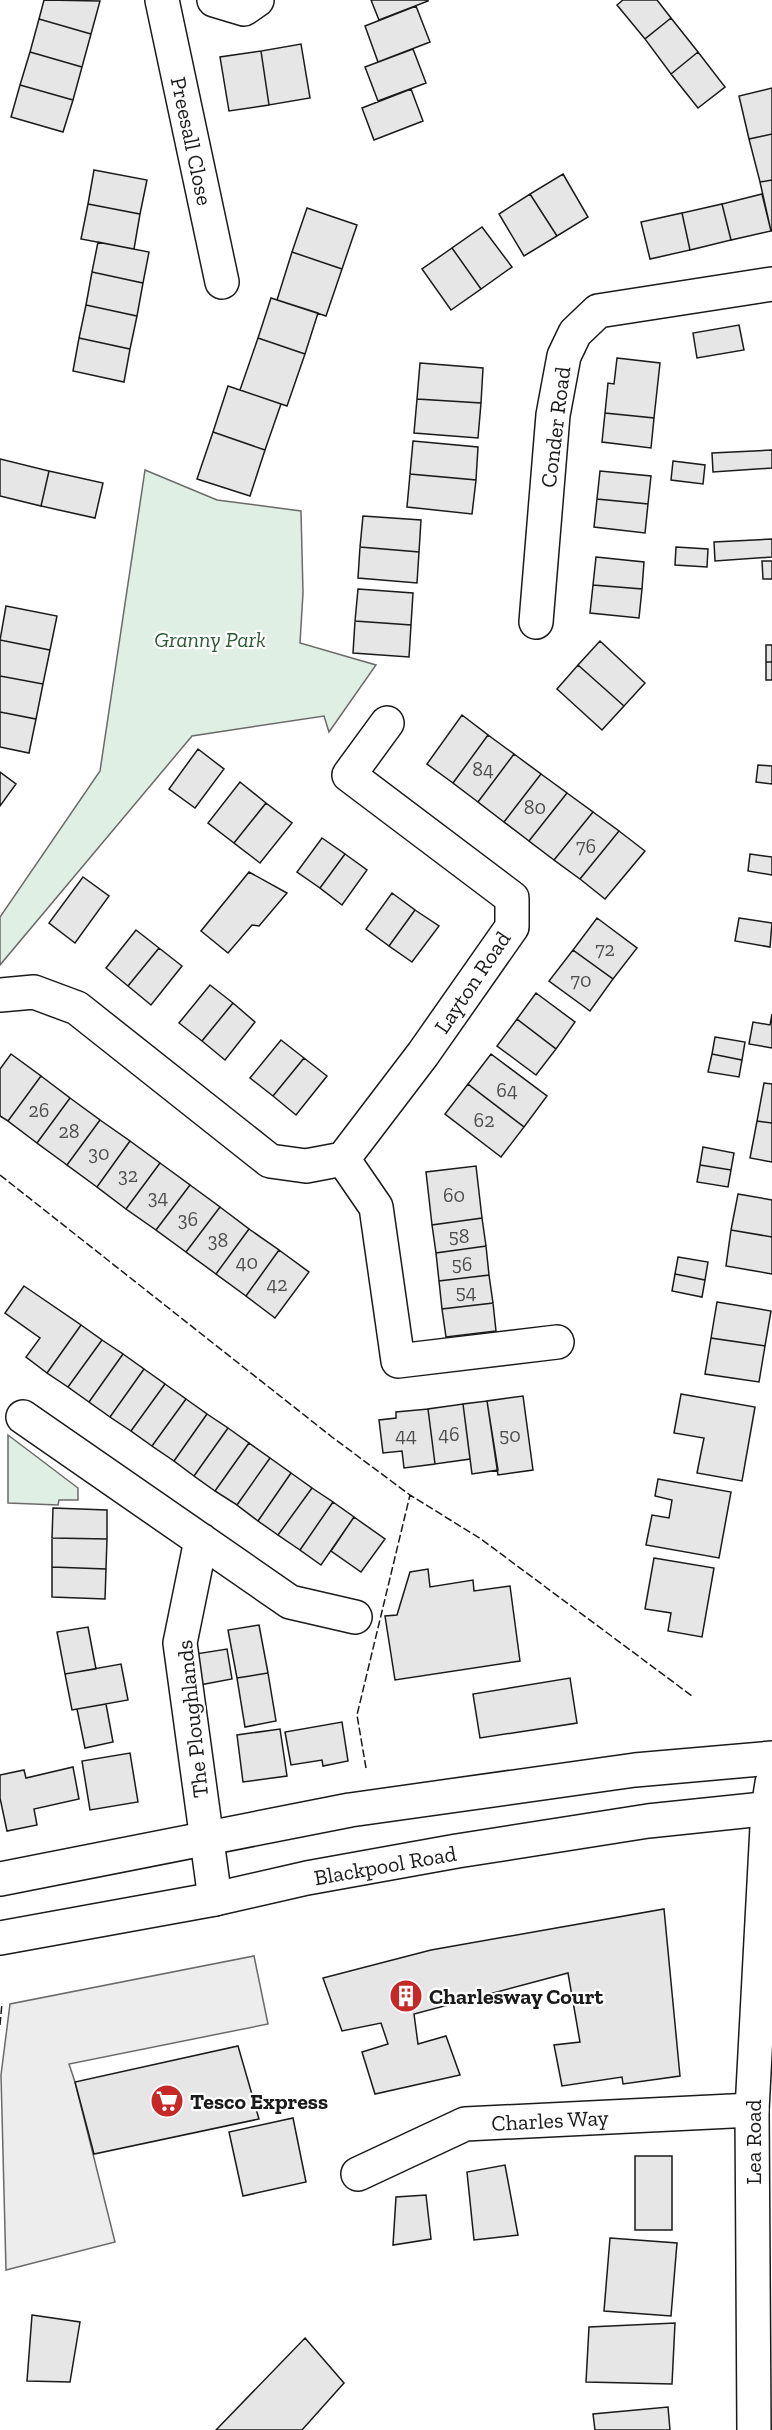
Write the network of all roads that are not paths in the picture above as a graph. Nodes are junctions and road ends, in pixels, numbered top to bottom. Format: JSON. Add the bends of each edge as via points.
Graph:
{"nodes":[{"id":1,"x":162,"y":0,"type":"edge"},
{"id":2,"x":214,"y":0,"type":"edge"},
{"id":3,"x":257,"y":0,"type":"edge"},
{"id":4,"x":222,"y":282,"type":"dead end"},
{"id":5,"x":772,"y":284,"type":"edge"},
{"id":6,"x":536,"y":622,"type":"dead end"},
{"id":7,"x":387,"y":723,"type":"dead end"},
{"id":8,"x":0,"y":995,"type":"edge"},
{"id":9,"x":343,"y":1159,"type":"junction"},
{"id":10,"x":557,"y":1342,"type":"dead end"},
{"id":11,"x":23,"y":1417,"type":"dead end"},
{"id":12,"x":201,"y":1540,"type":"junction"},
{"id":13,"x":355,"y":1617,"type":"dead end"},
{"id":14,"x":772,"y":1758,"type":"edge"},
{"id":15,"x":771,"y":1800,"type":"edge"},
{"id":16,"x":206,"y":1840,"type":"junction"},
{"id":17,"x":0,"y":1879,"type":"edge"},
{"id":18,"x":215,"y":1899,"type":"junction"},
{"id":19,"x":0,"y":1938,"type":"edge"},
{"id":20,"x":752,"y":2110,"type":"junction"},
{"id":21,"x":358,"y":2174,"type":"dead end"},
{"id":22,"x":754,"y":2430,"type":"edge"}],
"edges":[{"from":1,"to":4,"type":"main road","name":"Preesall Close"},
{"from":2,"to":3,"type":"main road","via":[[244,9]]},
{"from":5,"to":6,"type":"main road","name":"Conder Road","via":[[598,311],[575,333],[564,356],[553,415]]},
{"from":7,"to":9,"type":"main road","name":"Layton Road","via":[[349,775],[512,898],[512,927]]},
{"from":8,"to":9,"type":"main road","via":[[34,992],[77,1008],[270,1161],[306,1166]]},
{"from":9,"to":10,"type":"main road","via":[[376,1207],[398,1361]]},
{"from":11,"to":12,"type":"main road"},
{"from":12,"to":13,"type":"main road","via":[[290,1602]]},
{"from":12,"to":16,"type":"main road","name":"The Ploughlands","via":[[180,1643]]},
{"from":14,"to":16,"type":"main road","via":[[635,1770],[350,1810]]},
{"from":15,"to":18,"type":"main road","name":"Blackpool Road","via":[[457,1851]]},
{"from":15,"to":20,"type":"main road","name":"Lea Road"},
{"from":16,"to":17,"type":"main road"},
{"from":16,"to":18,"type":"main road","name":"The Ploughlands"},
{"from":18,"to":19,"type":"main road","name":"Blackpool Road"},
{"from":20,"to":21,"type":"main road","name":"Charles Way","via":[[465,2124]]},
{"from":20,"to":22,"type":"main road","name":"Lea Road"}]}
